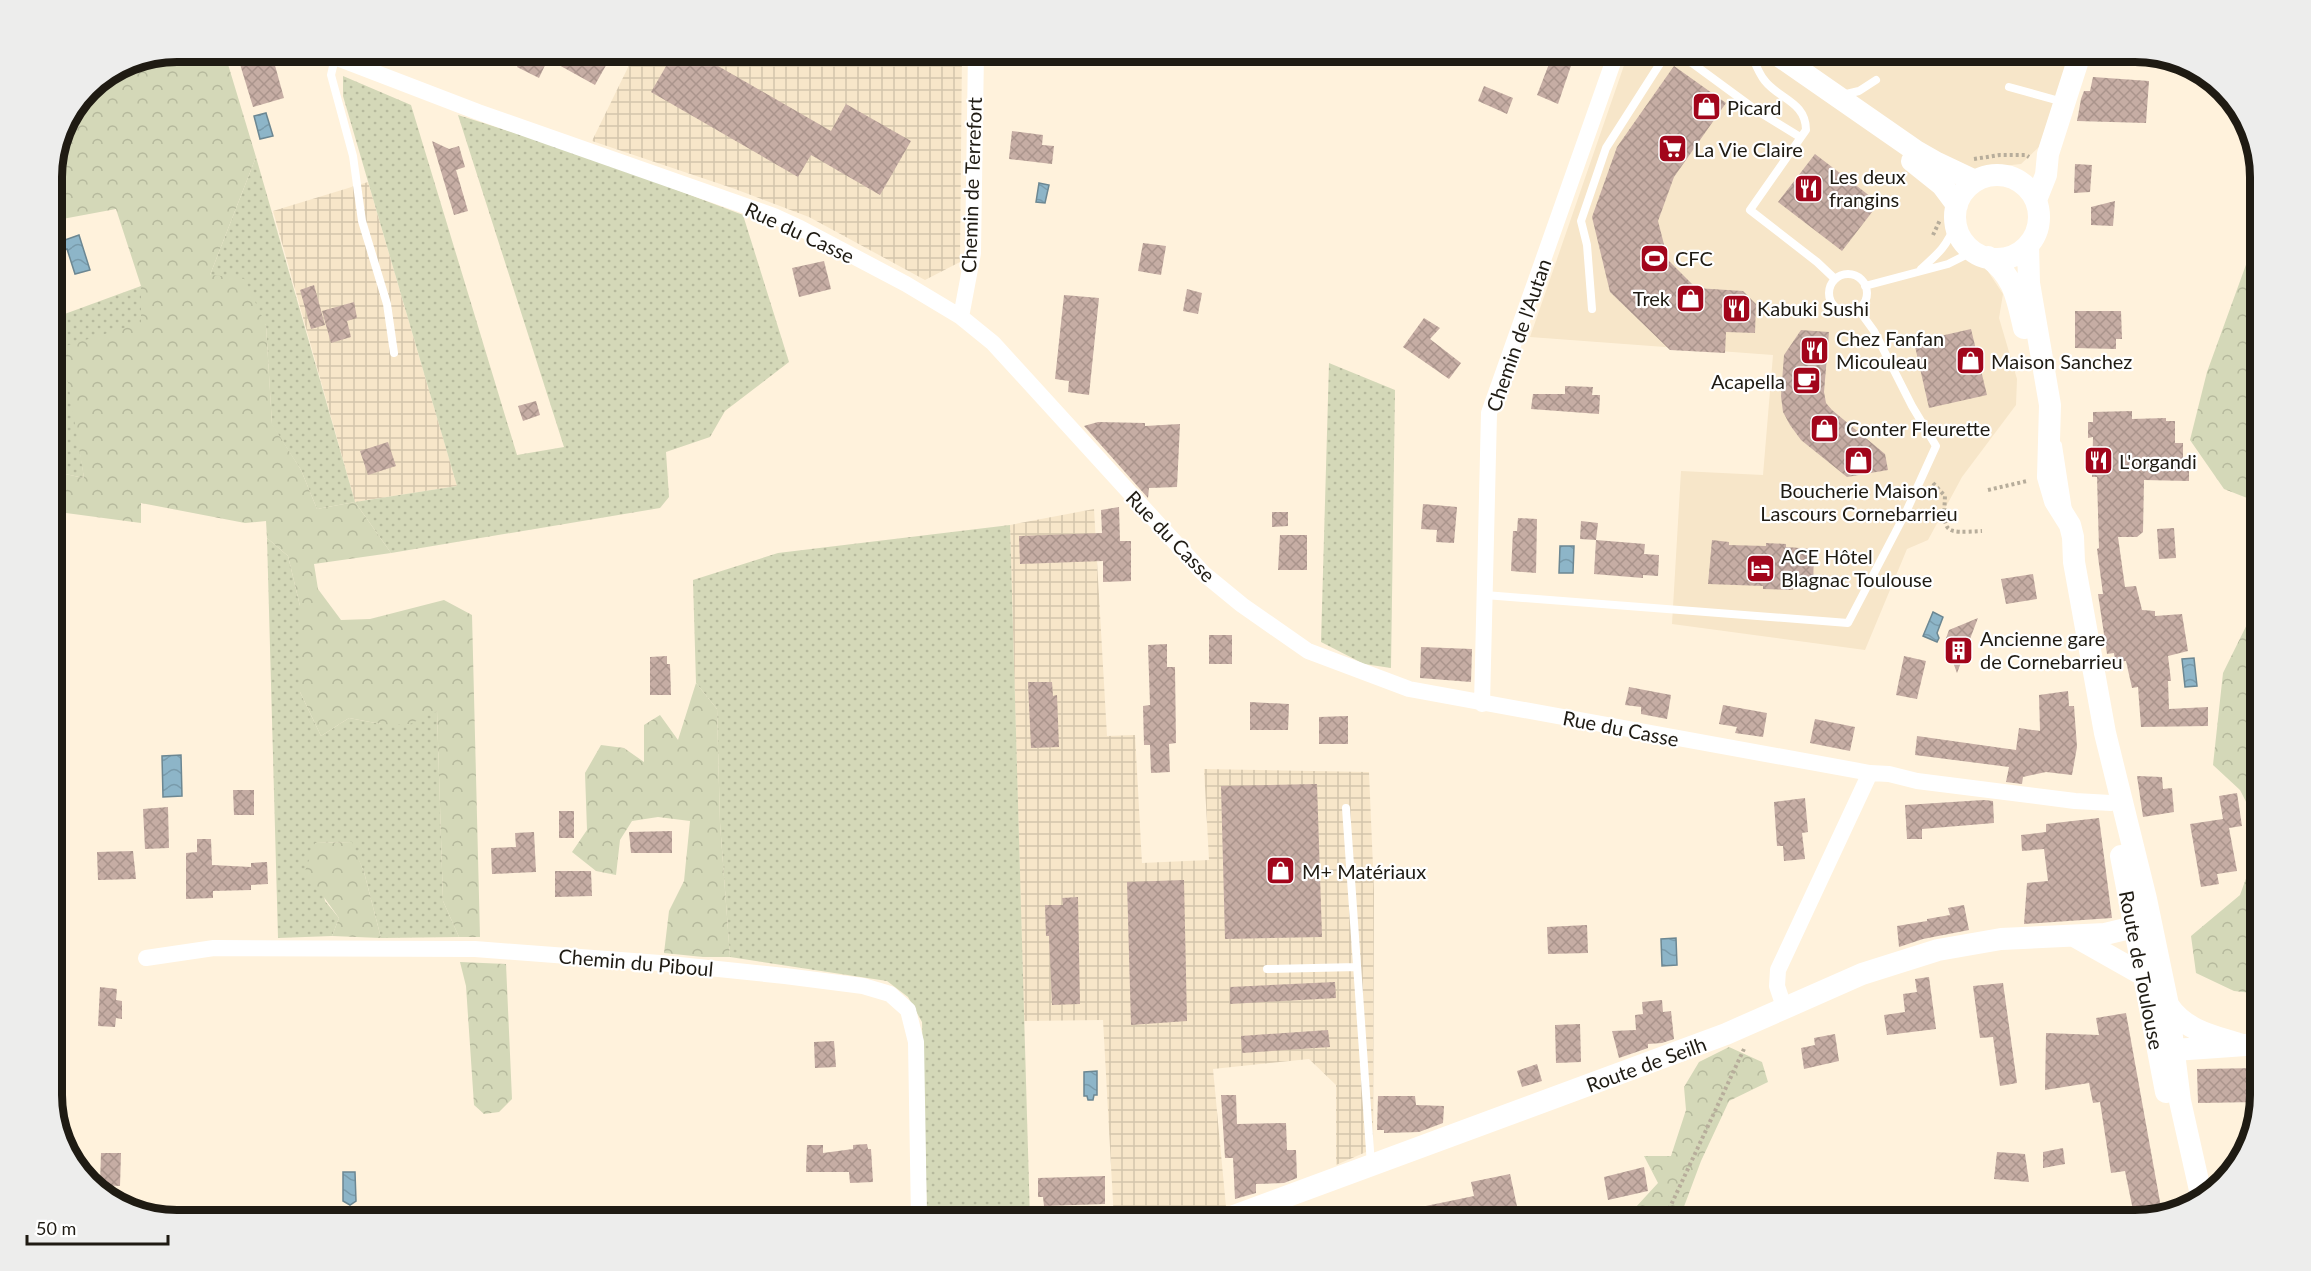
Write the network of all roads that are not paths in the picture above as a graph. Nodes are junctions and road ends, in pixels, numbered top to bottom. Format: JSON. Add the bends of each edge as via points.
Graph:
{"nodes":[{"id":1,"x":334,"y":62,"type":"edge"},
{"id":2,"x":346,"y":62,"type":"edge"},
{"id":3,"x":976,"y":62,"type":"edge"},
{"id":4,"x":1613,"y":62,"type":"edge"},
{"id":5,"x":1660,"y":62,"type":"edge"},
{"id":6,"x":1690,"y":62,"type":"edge"},
{"id":7,"x":1755,"y":62,"type":"edge"},
{"id":8,"x":1787,"y":62,"type":"edge"},
{"id":9,"x":2077,"y":62,"type":"edge"},
{"id":10,"x":1876,"y":80,"type":"dead end"},
{"id":11,"x":2009,"y":87,"type":"dead end"},
{"id":12,"x":1835,"y":96,"type":"junction"},
{"id":13,"x":2063,"y":102,"type":"junction"},
{"id":14,"x":1800,"y":137,"type":"junction"},
{"id":15,"x":2041,"y":158,"type":"junction"},
{"id":16,"x":2009,"y":177,"type":"junction"},
{"id":17,"x":1975,"y":181,"type":"junction"},
{"id":18,"x":2036,"y":200,"type":"junction"},
{"id":19,"x":1951,"y":213,"type":"junction"},
{"id":20,"x":2028,"y":245,"type":"junction"},
{"id":21,"x":1981,"y":254,"type":"junction"},
{"id":22,"x":1919,"y":270,"type":"junction"},
{"id":23,"x":1835,"y":279,"type":"junction"},
{"id":24,"x":1865,"y":285,"type":"junction"},
{"id":25,"x":1592,"y":309,"type":"dead end"},
{"id":26,"x":1858,"y":309,"type":"junction"},
{"id":27,"x":961,"y":317,"type":"junction"},
{"id":28,"x":394,"y":353,"type":"dead end"},
{"id":29,"x":2074,"y":562,"type":"junction"},
{"id":30,"x":1485,"y":595,"type":"junction"},
{"id":31,"x":1482,"y":704,"type":"junction"},
{"id":32,"x":2105,"y":733,"type":"junction"},
{"id":33,"x":1870,"y":773,"type":"junction"},
{"id":34,"x":2111,"y":803,"type":"junction"},
{"id":35,"x":1346,"y":808,"type":"dead end"},
{"id":36,"x":2134,"y":927,"type":"junction"},
{"id":37,"x":2074,"y":936,"type":"junction"},
{"id":38,"x":146,"y":958,"type":"dead end"},
{"id":39,"x":1357,"y":967,"type":"junction"},
{"id":40,"x":1268,"y":969,"type":"dead end"},
{"id":41,"x":2153,"y":976,"type":"junction"},
{"id":42,"x":2168,"y":1005,"type":"junction"},
{"id":43,"x":1785,"y":1010,"type":"junction"},
{"id":44,"x":2250,"y":1044,"type":"edge"},
{"id":45,"x":2250,"y":1044,"type":"edge"},
{"id":46,"x":2174,"y":1050,"type":"junction"},
{"id":47,"x":1371,"y":1165,"type":"junction"},
{"id":48,"x":2200,"y":1189,"type":"edge"},
{"id":49,"x":2189,"y":1196,"type":"edge"},
{"id":50,"x":919,"y":1210,"type":"edge"},
{"id":51,"x":1250,"y":1210,"type":"edge"}],
"edges":[{"from":1,"to":28,"type":"lane","via":[[331,75],[353,156],[362,221],[387,304]]},
{"from":2,"to":27,"type":"street","name":"Rue du Casse","via":[[774,216]]},
{"from":3,"to":27,"type":"street","name":"Chemin de Terrefort","via":[[973,254]]},
{"from":4,"to":30,"type":"street","name":"Chemin de l'Autan","via":[[1489,413]]},
{"from":5,"to":25,"type":"lane","via":[[1606,148],[1581,221]]},
{"from":6,"to":14,"type":"lane"},
{"from":7,"to":14,"type":"lane","via":[[1765,82],[1794,104],[1806,120],[1806,130]]},
{"from":8,"to":12,"type":"main road"},
{"from":9,"to":13,"type":"main road"},
{"from":10,"to":12,"type":"lane","via":[[1859,91]]},
{"from":11,"to":13,"type":"lane"},
{"from":12,"to":17,"type":"main road","via":[[1916,151]]},
{"from":12,"to":19,"type":"main road","via":[[1942,185]]},
{"from":13,"to":15,"type":"main road"},
{"from":14,"to":23,"type":"lane","via":[[1750,210]]},
{"from":15,"to":16,"type":"main road"},
{"from":15,"to":18,"type":"main road","via":[[2046,175]]},
{"from":16,"to":17,"type":"main road","via":[[1997,175]]},
{"from":16,"to":18,"type":"main road","via":[[2025,185]]},
{"from":17,"to":19,"type":"main road"},
{"from":18,"to":20,"type":"main road","via":[[2039,224]]},
{"from":19,"to":21,"type":"main road","via":[[1959,234]]},
{"from":19,"to":22,"type":"lane","via":[[1949,241]]},
{"from":20,"to":21,"type":"main road","via":[[2010,257]]},
{"from":20,"to":29,"type":"main road","name":"Route de Toulouse","via":[[2050,417],[2048,477],[2055,501],[2070,525]]},
{"from":21,"to":22,"type":"lane"},
{"from":21,"to":29,"type":"main road","name":"Route de Toulouse","via":[[2002,268],[2019,308],[2036,391],[2035,480],[2045,510]]},
{"from":22,"to":24,"type":"lane"},
{"from":23,"to":24,"type":"lane","via":[[1851,274]]},
{"from":23,"to":26,"type":"lane","via":[[1829,291],[1833,305],[1845,312]]},
{"from":24,"to":26,"type":"lane","via":[[1866,296]]},
{"from":26,"to":30,"type":"lane","via":[[1874,331],[1936,446],[1848,623]]},
{"from":27,"to":31,"type":"street","name":"Rue du Casse","via":[[1000,350],[1203,573],[1242,605],[1308,651],[1349,668],[1409,689]]},
{"from":29,"to":32,"type":"main road","name":"Route de Toulouse"},
{"from":30,"to":31,"type":"street","name":"Chemin de l'Autan"},
{"from":31,"to":33,"type":"street","name":"Rue du Casse"},
{"from":32,"to":34,"type":"main road","name":"Route de Toulouse"},
{"from":32,"to":41,"type":"main road","name":"Route de Toulouse","via":[[2146,899]]},
{"from":33,"to":34,"type":"street","name":"Rue du Casse"},
{"from":33,"to":43,"type":"street","via":[[1778,970],[1777,986]]},
{"from":34,"to":36,"type":"main road","name":"Route de Toulouse"},
{"from":35,"to":39,"type":"lane"},
{"from":36,"to":37,"type":"main road","name":"Route de Seilh"},
{"from":36,"to":41,"type":"main road","name":"Route de Toulouse"},
{"from":37,"to":41,"type":"main road"},
{"from":37,"to":43,"type":"main road","name":"Route de Seilh","via":[[2001,939],[1938,950],[1862,974]]},
{"from":38,"to":50,"type":"street","name":"Chemin du Piboul","via":[[214,948],[475,949],[785,976],[863,986],[890,994],[908,1010],[916,1042]]},
{"from":39,"to":40,"type":"lane"},
{"from":39,"to":47,"type":"lane"},
{"from":41,"to":42,"type":"main road","name":"Route de Toulouse"},
{"from":41,"to":46,"type":"main road","via":[[2164,1042]]},
{"from":41,"to":49,"type":"main road","name":"Route de Toulouse"},
{"from":42,"to":44,"type":"main road","via":[[2187,1026]]},
{"from":42,"to":46,"type":"main road","name":"Route de Toulouse"},
{"from":43,"to":47,"type":"main road","name":"Route de Seilh"},
{"from":45,"to":46,"type":"main road"},
{"from":46,"to":48,"type":"main road","name":"Route de Toulouse","via":[[2180,1101]]},
{"from":47,"to":51,"type":"main road","name":"Route de Seilh"}]}
